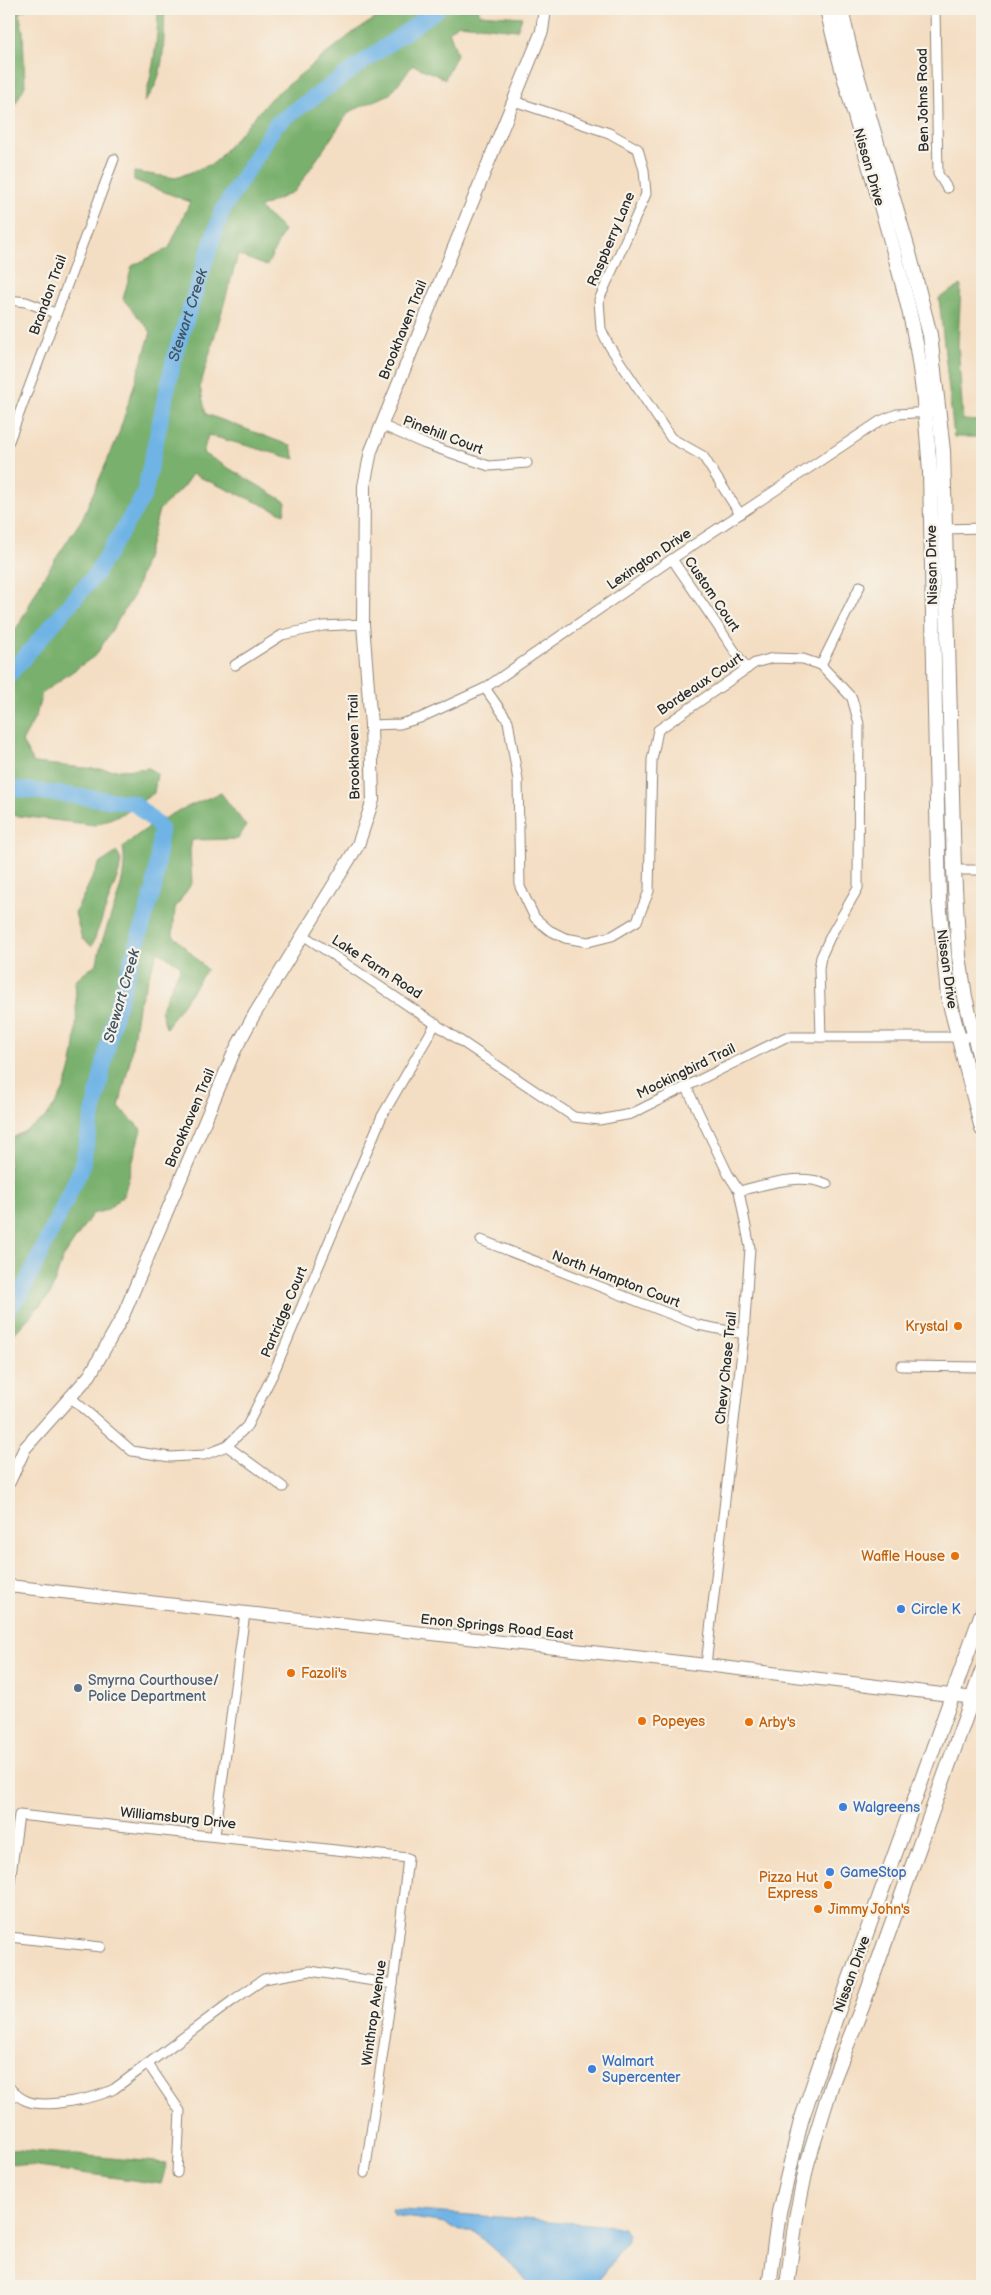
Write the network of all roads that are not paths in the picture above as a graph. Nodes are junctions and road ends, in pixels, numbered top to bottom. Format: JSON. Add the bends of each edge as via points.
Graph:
{"nodes":[{"id":1,"x":545,"y":9,"type":"edge"},
{"id":2,"x":827,"y":9,"type":"edge"},
{"id":3,"x":841,"y":9,"type":"edge"},
{"id":4,"x":935,"y":9,"type":"edge"},
{"id":5,"x":514,"y":101,"type":"junction"},
{"id":6,"x":114,"y":159,"type":"dead end"},
{"id":7,"x":947,"y":188,"type":"dead end"},
{"id":8,"x":9,"y":300,"type":"edge"},
{"id":9,"x":55,"y":313,"type":"junction"},
{"id":10,"x":933,"y":411,"type":"junction"},
{"id":11,"x":381,"y":425,"type":"junction"},
{"id":12,"x":9,"y":441,"type":"edge"},
{"id":13,"x":527,"y":463,"type":"dead end"},
{"id":14,"x":740,"y":514,"type":"junction"},
{"id":15,"x":982,"y":528,"type":"edge"},
{"id":16,"x":946,"y":529,"type":"junction"},
{"id":17,"x":672,"y":559,"type":"junction"},
{"id":18,"x":860,"y":586,"type":"dead end"},
{"id":19,"x":363,"y":624,"type":"junction"},
{"id":20,"x":820,"y":664,"type":"junction"},
{"id":21,"x":235,"y":665,"type":"dead end"},
{"id":22,"x":747,"y":669,"type":"junction"},
{"id":23,"x":485,"y":688,"type":"junction"},
{"id":24,"x":371,"y":725,"type":"junction"},
{"id":25,"x":954,"y":870,"type":"junction"},
{"id":26,"x":982,"y":870,"type":"edge"},
{"id":27,"x":303,"y":935,"type":"junction"},
{"id":28,"x":436,"y":1023,"type":"junction"},
{"id":29,"x":959,"y":1036,"type":"junction"},
{"id":30,"x":978,"y":1036,"type":"edge"},
{"id":31,"x":821,"y":1037,"type":"junction"},
{"id":32,"x":982,"y":1067,"type":"edge"},
{"id":33,"x":686,"y":1086,"type":"junction"},
{"id":34,"x":982,"y":1129,"type":"edge"},
{"id":35,"x":827,"y":1184,"type":"dead end"},
{"id":36,"x":739,"y":1191,"type":"junction"},
{"id":37,"x":481,"y":1240,"type":"dead end"},
{"id":38,"x":744,"y":1334,"type":"junction"},
{"id":39,"x":901,"y":1366,"type":"dead end"},
{"id":40,"x":982,"y":1367,"type":"edge"},
{"id":41,"x":70,"y":1397,"type":"junction"},
{"id":42,"x":227,"y":1446,"type":"junction"},
{"id":43,"x":9,"y":1482,"type":"edge"},
{"id":44,"x":283,"y":1487,"type":"dead end"},
{"id":45,"x":9,"y":1586,"type":"edge"},
{"id":46,"x":244,"y":1613,"type":"junction"},
{"id":47,"x":982,"y":1613,"type":"edge"},
{"id":48,"x":706,"y":1665,"type":"junction"},
{"id":49,"x":982,"y":1671,"type":"edge"},
{"id":50,"x":953,"y":1695,"type":"junction"},
{"id":51,"x":978,"y":1699,"type":"edge"},
{"id":52,"x":215,"y":1836,"type":"junction"},
{"id":53,"x":408,"y":1858,"type":"joint"},
{"id":54,"x":9,"y":1889,"type":"edge"},
{"id":55,"x":9,"y":1937,"type":"edge"},
{"id":56,"x":101,"y":1947,"type":"dead end"},
{"id":57,"x":393,"y":1984,"type":"junction"},
{"id":58,"x":148,"y":2064,"type":"junction"},
{"id":59,"x":9,"y":2087,"type":"edge"},
{"id":60,"x":365,"y":2172,"type":"dead end"},
{"id":61,"x":177,"y":2173,"type":"dead end"},
{"id":62,"x":769,"y":2286,"type":"edge"},
{"id":63,"x":787,"y":2286,"type":"edge"}],
"edges":[{"from":1,"to":5,"type":"street","name":"Brookhaven Trail","via":[[542,31]]},
{"from":2,"to":10,"type":"main road","name":"Nissan Drive","via":[[910,312]]},
{"from":3,"to":10,"type":"main road","name":"Nissan Drive","via":[[930,335]]},
{"from":4,"to":7,"type":"street","name":"Ben Johns Road","via":[[938,174]]},
{"from":5,"to":11,"type":"street","name":"Brookhaven Trail"},
{"from":5,"to":14,"type":"street","name":"Raspberry Lane","via":[[609,133],[638,148],[646,194],[599,300],[601,329],[671,438],[703,456]]},
{"from":6,"to":9,"type":"street","name":"Brandon Trail"},
{"from":8,"to":9,"type":"street","via":[[26,302]]},
{"from":9,"to":12,"type":"street","name":"Brandon Trail"},
{"from":10,"to":14,"type":"street","name":"Lexington Drive","via":[[897,414],[880,420]]},
{"from":10,"to":16,"type":"main road","name":"Nissan Drive"},
{"from":10,"to":29,"type":"main road","name":"Nissan Drive","via":[[930,472],[939,901],[948,996]]},
{"from":11,"to":13,"type":"street","name":"Pinehill Court","via":[[489,466]]},
{"from":11,"to":19,"type":"street","name":"Brookhaven Trail","via":[[371,451],[364,486]]},
{"from":14,"to":17,"type":"street","name":"Lexington Drive"},
{"from":15,"to":16,"type":"street"},
{"from":16,"to":25,"type":"main road","name":"Nissan Drive"},
{"from":17,"to":22,"type":"street","name":"Custom Court"},
{"from":17,"to":23,"type":"street","name":"Lexington Drive"},
{"from":18,"to":20,"type":"street"},
{"from":19,"to":21,"type":"street","via":[[323,626],[282,635]]},
{"from":19,"to":24,"type":"street","name":"Brookhaven Trail"},
{"from":20,"to":22,"type":"street","name":"Bordeaux Court","via":[[803,659],[773,658]]},
{"from":20,"to":31,"type":"street","via":[[852,698],[859,724],[858,888],[821,958]]},
{"from":22,"to":23,"type":"street","name":"Bordeaux Court","via":[[658,730],[652,760],[649,891],[637,921],[612,936],[588,942],[566,938],[549,930],[535,918],[520,887],[518,780],[508,721]]},
{"from":23,"to":24,"type":"street","name":"Lexington Drive","via":[[420,718],[400,724]]},
{"from":24,"to":27,"type":"street","name":"Brookhaven Trail","via":[[373,800],[358,845]]},
{"from":25,"to":26,"type":"street"},
{"from":25,"to":30,"type":"main road","name":"Nissan Drive","via":[[964,997]]},
{"from":27,"to":28,"type":"street","name":"Lake Farm Road"},
{"from":27,"to":41,"type":"street","name":"Brookhaven Trail","via":[[234,1052],[123,1316],[90,1375]]},
{"from":28,"to":33,"type":"street","name":"Mockingbird Trail","via":[[574,1116],[599,1120],[631,1114]]},
{"from":28,"to":42,"type":"street","name":"Partridge Court","via":[[382,1116],[274,1372],[247,1426]]},
{"from":29,"to":30,"type":"street","name":"Mockingbird Trail"},
{"from":29,"to":31,"type":"street","name":"Mockingbird Trail"},
{"from":29,"to":34,"type":"main road","name":"Nissan Drive"},
{"from":30,"to":32,"type":"main road","name":"Nissan Drive"},
{"from":31,"to":33,"type":"street","name":"Mockingbird Trail","via":[[786,1037]]},
{"from":33,"to":36,"type":"street","name":"Chevy Chase Trail"},
{"from":35,"to":36,"type":"street","via":[[786,1179]]},
{"from":36,"to":38,"type":"street","name":"Chevy Chase Trail","via":[[750,1248]]},
{"from":37,"to":38,"type":"street","name":"North Hampton Court","via":[[698,1326]]},
{"from":38,"to":48,"type":"street","name":"Chevy Chase Trail"},
{"from":39,"to":40,"type":"street"},
{"from":41,"to":42,"type":"street","name":"Partridge Court","via":[[132,1451],[178,1457],[204,1455]]},
{"from":41,"to":43,"type":"street","name":"Brookhaven Trail","via":[[25,1448]]},
{"from":42,"to":44,"type":"street"},
{"from":45,"to":46,"type":"street","name":"Enon Springs Road East"},
{"from":46,"to":48,"type":"street","name":"Enon Springs Road East"},
{"from":46,"to":52,"type":"street"},
{"from":47,"to":50,"type":"main road","name":"Nissan Drive"},
{"from":48,"to":50,"type":"street","name":"Enon Springs Road East"},
{"from":49,"to":51,"type":"main road","name":"Nissan Drive"},
{"from":50,"to":51,"type":"street","name":"Enon Springs Road East"},
{"from":50,"to":62,"type":"main road","name":"Nissan Drive","via":[[801,2121],[778,2212]]},
{"from":51,"to":63,"type":"main road","name":"Nissan Drive","via":[[832,2083],[796,2218]]},
{"from":52,"to":53,"type":"street","name":"Williamsburg Drive"},
{"from":52,"to":54,"type":"street","name":"Williamsburg Drive","via":[[19,1815]]},
{"from":53,"to":57,"type":"street","name":"Winthrop Avenue"},
{"from":55,"to":56,"type":"street"},
{"from":57,"to":58,"type":"street","via":[[310,1971],[264,1979]]},
{"from":57,"to":60,"type":"street","name":"Winthrop Avenue"},
{"from":58,"to":59,"type":"street","via":[[102,2095],[41,2104],[16,2096]]},
{"from":58,"to":61,"type":"street","via":[[180,2111]]}]}
